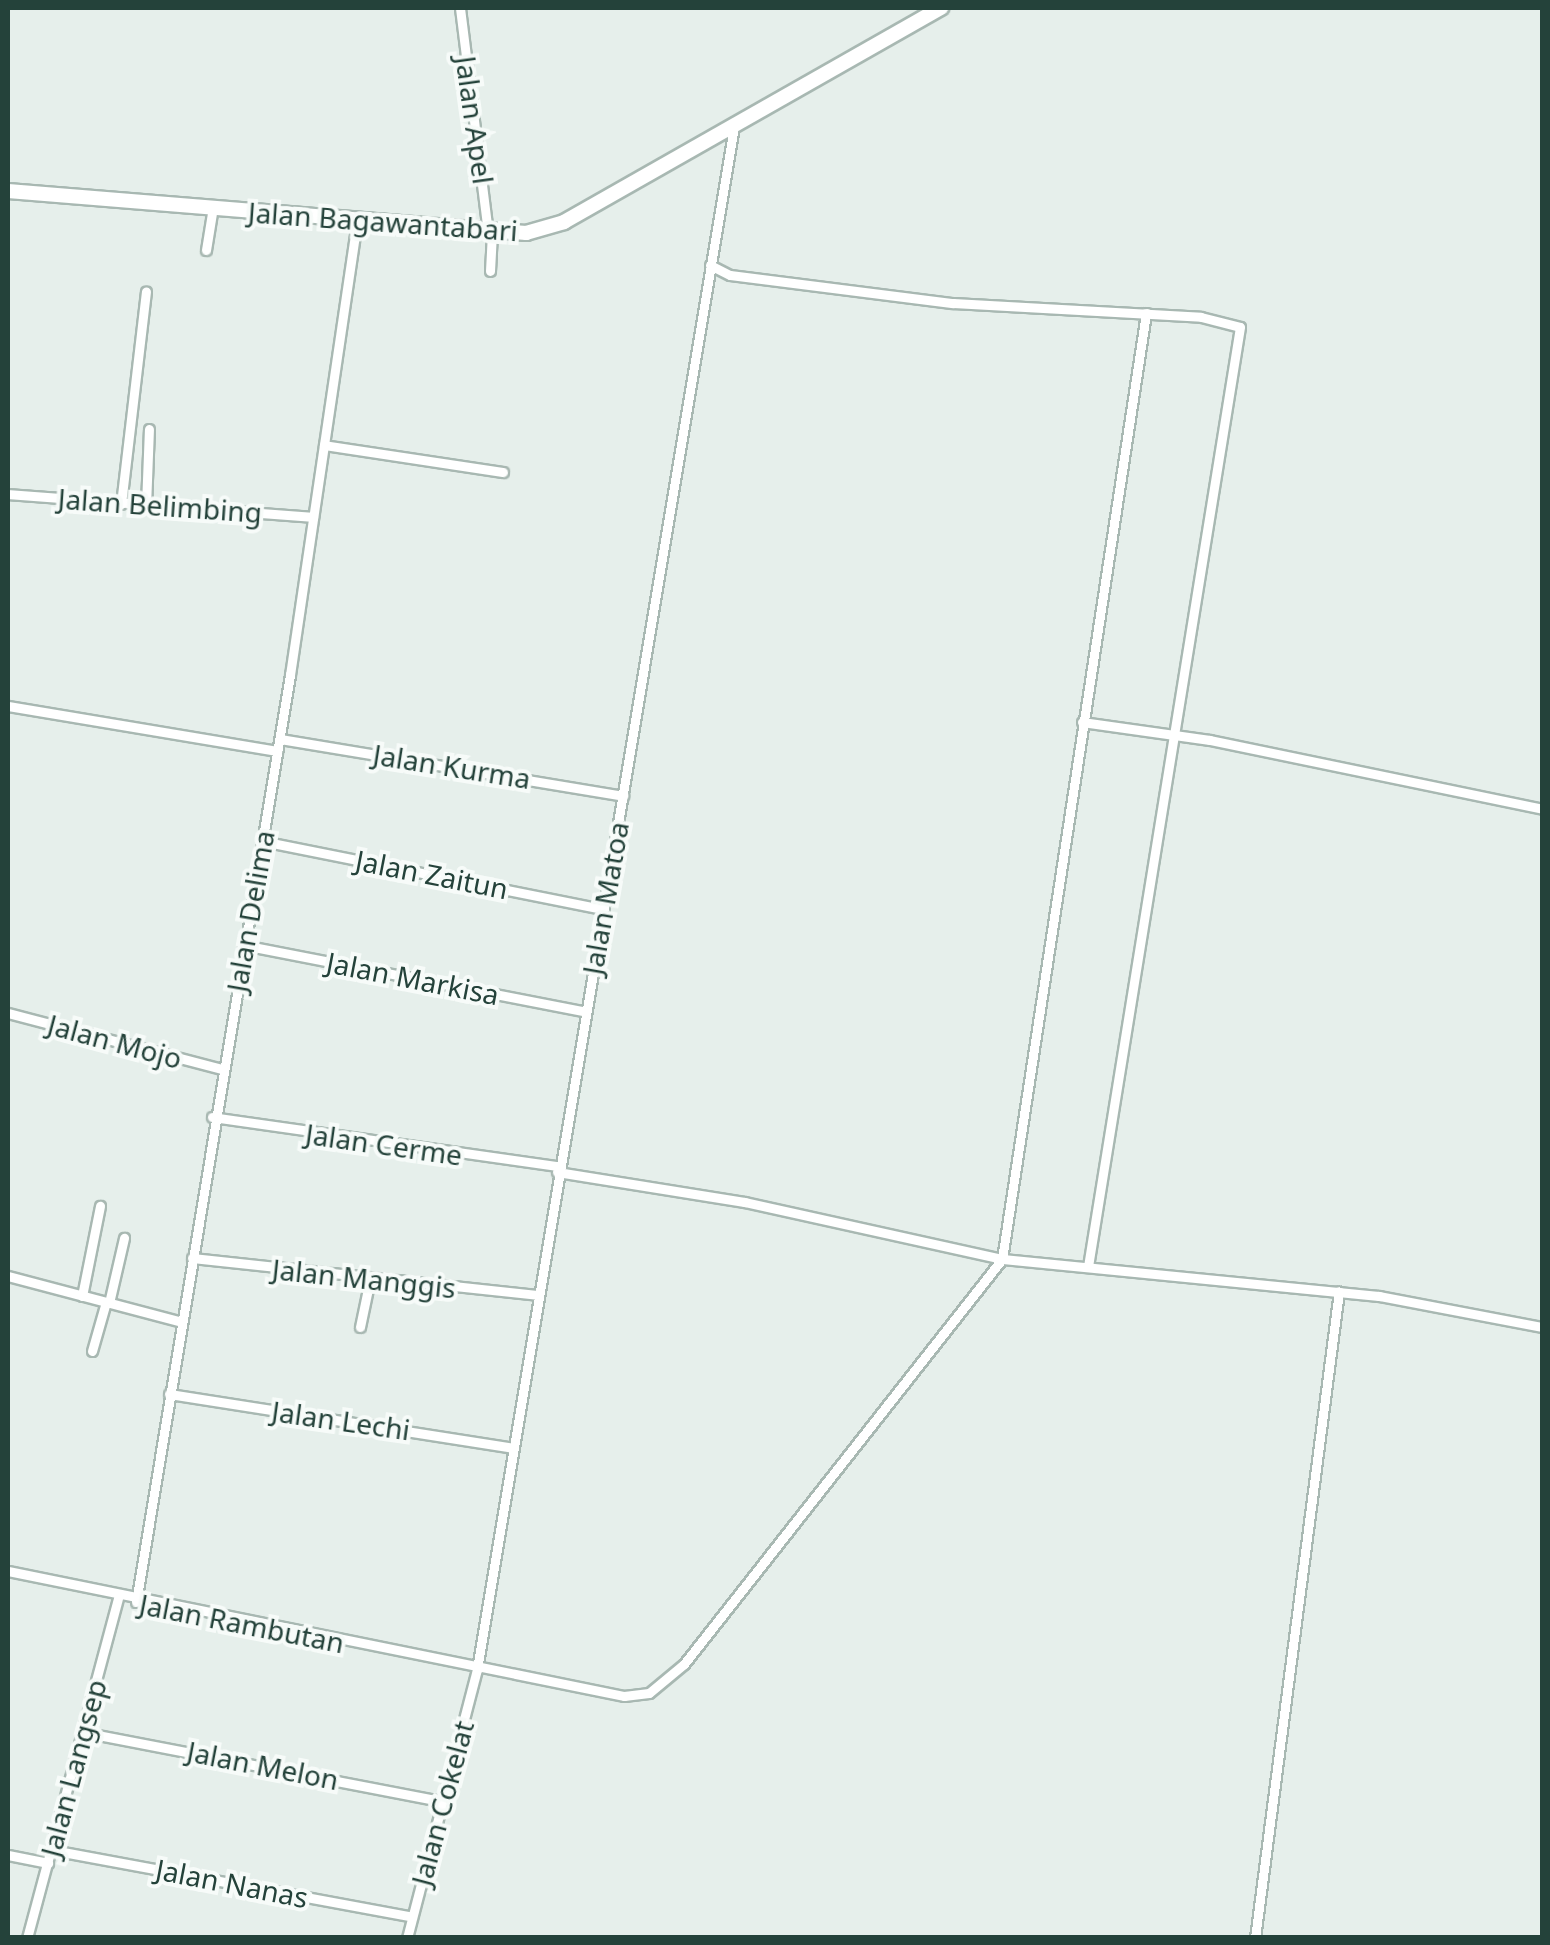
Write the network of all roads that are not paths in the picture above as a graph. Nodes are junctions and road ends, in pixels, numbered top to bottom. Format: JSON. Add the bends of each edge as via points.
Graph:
{"nodes":[{"id":1,"x":460,"y":8,"type":"edge"},
{"id":2,"x":941,"y":8,"type":"edge"},
{"id":3,"x":734,"y":126,"type":"junction"},
{"id":4,"x":8,"y":190,"type":"edge"},
{"id":5,"x":213,"y":207,"type":"junction"},
{"id":6,"x":357,"y":219,"type":"junction"},
{"id":7,"x":490,"y":232,"type":"junction"},
{"id":8,"x":206,"y":250,"type":"dead end"},
{"id":9,"x":710,"y":265,"type":"junction"},
{"id":10,"x":490,"y":272,"type":"dead end"},
{"id":11,"x":146,"y":291,"type":"dead end"},
{"id":12,"x":1146,"y":313,"type":"junction"},
{"id":13,"x":149,"y":430,"type":"dead end"},
{"id":14,"x":324,"y":444,"type":"junction"},
{"id":15,"x":503,"y":472,"type":"dead end"},
{"id":16,"x":8,"y":494,"type":"edge"},
{"id":17,"x":121,"y":504,"type":"junction"},
{"id":18,"x":146,"y":506,"type":"junction"},
{"id":19,"x":313,"y":517,"type":"junction"},
{"id":20,"x":8,"y":706,"type":"edge"},
{"id":21,"x":1082,"y":722,"type":"junction"},
{"id":22,"x":1174,"y":733,"type":"junction"},
{"id":23,"x":280,"y":738,"type":"junction"},
{"id":24,"x":277,"y":751,"type":"junction"},
{"id":25,"x":623,"y":796,"type":"junction"},
{"id":26,"x":1542,"y":809,"type":"edge"},
{"id":27,"x":262,"y":841,"type":"junction"},
{"id":28,"x":603,"y":909,"type":"junction"},
{"id":29,"x":243,"y":945,"type":"junction"},
{"id":30,"x":584,"y":1011,"type":"junction"},
{"id":31,"x":8,"y":1013,"type":"edge"},
{"id":32,"x":222,"y":1068,"type":"junction"},
{"id":33,"x":212,"y":1117,"type":"junction"},
{"id":34,"x":557,"y":1169,"type":"junction"},
{"id":35,"x":100,"y":1206,"type":"dead end"},
{"id":36,"x":124,"y":1238,"type":"dead end"},
{"id":37,"x":192,"y":1258,"type":"junction"},
{"id":38,"x":1002,"y":1259,"type":"junction"},
{"id":39,"x":1088,"y":1267,"type":"junction"},
{"id":40,"x":8,"y":1276,"type":"edge"},
{"id":41,"x":370,"y":1279,"type":"junction"},
{"id":42,"x":1339,"y":1291,"type":"junction"},
{"id":43,"x":82,"y":1296,"type":"junction"},
{"id":44,"x":536,"y":1296,"type":"junction"},
{"id":45,"x":107,"y":1303,"type":"junction"},
{"id":46,"x":182,"y":1322,"type":"junction"},
{"id":47,"x":360,"y":1326,"type":"dead end"},
{"id":48,"x":1542,"y":1327,"type":"edge"},
{"id":49,"x":92,"y":1351,"type":"dead end"},
{"id":50,"x":169,"y":1394,"type":"junction"},
{"id":51,"x":513,"y":1448,"type":"junction"},
{"id":52,"x":8,"y":1570,"type":"edge"},
{"id":53,"x":118,"y":1598,"type":"junction"},
{"id":54,"x":136,"y":1602,"type":"junction"},
{"id":55,"x":477,"y":1670,"type":"junction"},
{"id":56,"x":82,"y":1732,"type":"junction"},
{"id":57,"x":442,"y":1801,"type":"junction"},
{"id":58,"x":52,"y":1850,"type":"junction"},
{"id":59,"x":8,"y":1855,"type":"edge"},
{"id":60,"x":48,"y":1864,"type":"junction"},
{"id":61,"x":412,"y":1917,"type":"junction"},
{"id":62,"x":27,"y":1938,"type":"edge"},
{"id":63,"x":407,"y":1938,"type":"edge"},
{"id":64,"x":1255,"y":1938,"type":"edge"}],
"edges":[{"from":1,"to":7,"type":"street","name":"Jalan Apel"},
{"from":2,"to":3,"type":"street","name":"Jalan Bagawantabari"},
{"from":3,"to":7,"type":"street","name":"Jalan Bagawantabari","via":[[564,222],[526,233]]},
{"from":3,"to":9,"type":"street","name":"Jalan Matoa"},
{"from":4,"to":5,"type":"street","name":"Jalan Bagawantabari"},
{"from":5,"to":6,"type":"street","name":"Jalan Bagawantabari"},
{"from":5,"to":8,"type":"street"},
{"from":6,"to":7,"type":"street","name":"Jalan Bagawantabari"},
{"from":6,"to":14,"type":"street","name":"Jalan Delima"},
{"from":7,"to":10,"type":"street","name":"Jalan Apel"},
{"from":9,"to":12,"type":"street","via":[[730,275],[953,304]]},
{"from":9,"to":25,"type":"street","name":"Jalan Matoa"},
{"from":11,"to":17,"type":"street"},
{"from":12,"to":21,"type":"street"},
{"from":12,"to":22,"type":"street","via":[[1240,327]]},
{"from":13,"to":18,"type":"street"},
{"from":14,"to":15,"type":"street"},
{"from":14,"to":19,"type":"street","name":"Jalan Delima"},
{"from":16,"to":17,"type":"street","name":"Jalan Belimbing"},
{"from":17,"to":18,"type":"street","name":"Jalan Belimbing"},
{"from":18,"to":19,"type":"street","name":"Jalan Belimbing"},
{"from":19,"to":23,"type":"street","name":"Jalan Delima"},
{"from":20,"to":24,"type":"street"},
{"from":21,"to":22,"type":"street"},
{"from":21,"to":38,"type":"street"},
{"from":22,"to":26,"type":"street"},
{"from":22,"to":39,"type":"street"},
{"from":23,"to":24,"type":"street","name":"Jalan Delima"},
{"from":23,"to":25,"type":"street","name":"Jalan Kurma"},
{"from":24,"to":27,"type":"street","name":"Jalan Delima"},
{"from":25,"to":28,"type":"street","name":"Jalan Matoa"},
{"from":27,"to":28,"type":"street","name":"Jalan Zaitun"},
{"from":27,"to":29,"type":"street","name":"Jalan Delima"},
{"from":28,"to":30,"type":"street","name":"Jalan Matoa"},
{"from":29,"to":30,"type":"street","name":"Jalan Markisa"},
{"from":29,"to":32,"type":"street","name":"Jalan Delima"},
{"from":30,"to":34,"type":"street","name":"Jalan Matoa"},
{"from":31,"to":32,"type":"street","name":"Jalan Mojo"},
{"from":32,"to":33,"type":"street","name":"Jalan Delima"},
{"from":33,"to":34,"type":"street","name":"Jalan Cerme"},
{"from":33,"to":37,"type":"street","name":"Jalan Delima"},
{"from":34,"to":38,"type":"street","name":"Jalan Cerme"},
{"from":34,"to":44,"type":"street","name":"Jalan Matoa"},
{"from":35,"to":43,"type":"street"},
{"from":36,"to":45,"type":"street"},
{"from":37,"to":41,"type":"street","name":"Jalan Manggis"},
{"from":37,"to":46,"type":"street","name":"Jalan Delima"},
{"from":38,"to":39,"type":"street","name":"Jalan Cerme"},
{"from":38,"to":55,"type":"street","name":"Jalan Rambutan","via":[[664,1682],[632,1698]]},
{"from":39,"to":42,"type":"street","name":"Jalan Cerme"},
{"from":40,"to":43,"type":"street"},
{"from":41,"to":44,"type":"street","name":"Jalan Manggis"},
{"from":41,"to":47,"type":"street"},
{"from":42,"to":48,"type":"street","name":"Jalan Cerme"},
{"from":42,"to":64,"type":"street"},
{"from":43,"to":45,"type":"street"},
{"from":44,"to":51,"type":"street","name":"Jalan Matoa"},
{"from":45,"to":46,"type":"street"},
{"from":45,"to":49,"type":"street"},
{"from":46,"to":50,"type":"street","name":"Jalan Delima"},
{"from":50,"to":51,"type":"street","name":"Jalan Lechi"},
{"from":50,"to":54,"type":"street","name":"Jalan Delima"},
{"from":51,"to":55,"type":"street","name":"Jalan Matoa"},
{"from":52,"to":53,"type":"street","name":"Jalan Rambutan"},
{"from":53,"to":54,"type":"street","name":"Jalan Rambutan"},
{"from":53,"to":56,"type":"street","name":"Jalan Langsep"},
{"from":54,"to":55,"type":"street","name":"Jalan Rambutan"},
{"from":55,"to":57,"type":"street","name":"Jalan Cokelat"},
{"from":56,"to":57,"type":"street","name":"Jalan Melon"},
{"from":56,"to":58,"type":"street","name":"Jalan Langsep"},
{"from":57,"to":61,"type":"street","name":"Jalan Cokelat"},
{"from":58,"to":60,"type":"street","name":"Jalan Langsep"},
{"from":58,"to":61,"type":"street","name":"Jalan Nanas"},
{"from":59,"to":60,"type":"street"},
{"from":60,"to":62,"type":"street","name":"Jalan Langsep"},
{"from":61,"to":63,"type":"street","name":"Jalan Cokelat"}]}
